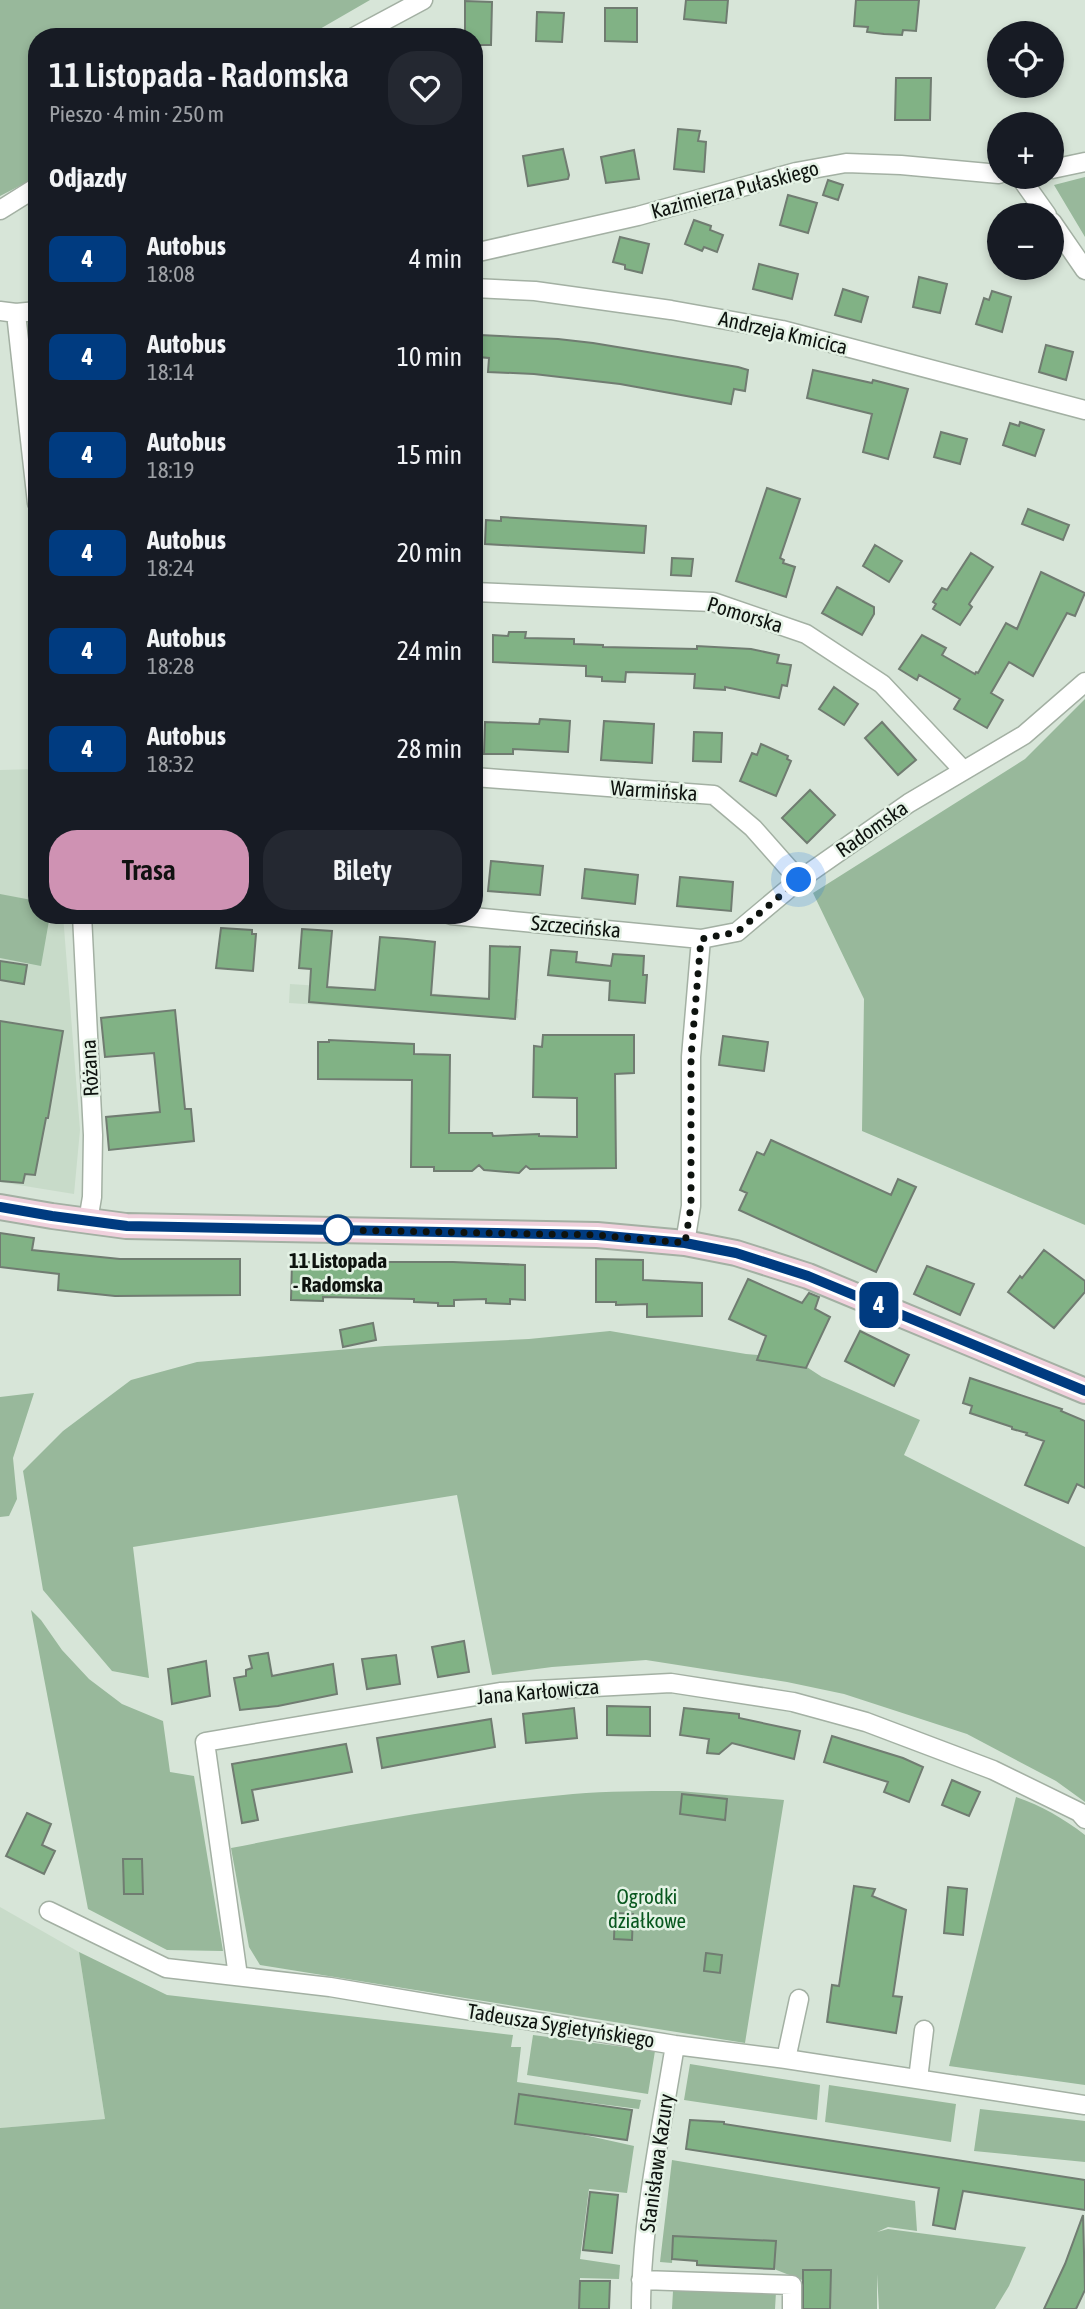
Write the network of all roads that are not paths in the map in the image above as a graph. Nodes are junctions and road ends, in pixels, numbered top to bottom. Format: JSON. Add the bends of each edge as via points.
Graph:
{"nodes":[{"id":1,"x":423,"y":0,"type":"edge"},
{"id":2,"x":371,"y":28,"type":"edge"},
{"id":3,"x":1085,"y":162,"type":"edge"},
{"id":4,"x":1064,"y":166,"type":"edge"},
{"id":5,"x":987,"y":173,"type":"edge"},
{"id":6,"x":28,"y":193,"type":"edge"},
{"id":7,"x":0,"y":210,"type":"edge"},
{"id":8,"x":1064,"y":239,"type":"edge"},
{"id":9,"x":483,"y":251,"type":"edge"},
{"id":10,"x":1085,"y":270,"type":"edge"},
{"id":11,"x":483,"y":288,"type":"edge"},
{"id":12,"x":28,"y":311,"type":"edge"},
{"id":13,"x":8,"y":312,"type":"edge"},
{"id":14,"x":1085,"y":410,"type":"edge"},
{"id":15,"x":28,"y":444,"type":"edge"},
{"id":16,"x":483,"y":592,"type":"edge"},
{"id":17,"x":1085,"y":682,"type":"edge"},
{"id":18,"x":963,"y":770,"type":"junction"},
{"id":19,"x":483,"y":779,"type":"edge"},
{"id":20,"x":799,"y":880,"type":"junction"},
{"id":21,"x":483,"y":918,"type":"edge"},
{"id":22,"x":82,"y":924,"type":"edge"},
{"id":23,"x":701,"y":939,"type":"junction"},
{"id":24,"x":0,"y":1207,"type":"edge"},
{"id":25,"x":88,"y":1222,"type":"junction"},
{"id":26,"x":685,"y":1243,"type":"junction"},
{"id":27,"x":1085,"y":1391,"type":"edge"},
{"id":28,"x":1085,"y":1819,"type":"edge"},
{"id":29,"x":49,"y":1911,"type":"dead end"},
{"id":30,"x":238,"y":1976,"type":"junction"},
{"id":31,"x":799,"y":1999,"type":"dead end"},
{"id":32,"x":924,"y":2030,"type":"dead end"},
{"id":33,"x":675,"y":2045,"type":"junction"},
{"id":34,"x":786,"y":2059,"type":"junction"},
{"id":35,"x":918,"y":2079,"type":"junction"},
{"id":36,"x":1085,"y":2105,"type":"edge"},
{"id":37,"x":641,"y":2280,"type":"junction"},
{"id":38,"x":641,"y":2309,"type":"edge"},
{"id":39,"x":792,"y":2309,"type":"edge"}],
"edges":[{"from":1,"to":2,"type":"street"},
{"from":3,"to":4,"type":"street"},
{"from":5,"to":9,"type":"street","name":"Kazimierza Pułaskiego","via":[[846,163]]},
{"from":6,"to":7,"type":"street"},
{"from":8,"to":10,"type":"street"},
{"from":11,"to":14,"type":"street","name":"Andrzeja Kmicica","via":[[617,302],[782,330]]},
{"from":12,"to":13,"type":"street"},
{"from":13,"to":15,"type":"street"},
{"from":16,"to":18,"type":"street","name":"Pomorska","via":[[713,602],[806,634],[881,684]]},
{"from":17,"to":18,"type":"street","name":"Radomska","via":[[1024,735]]},
{"from":18,"to":20,"type":"street","name":"Radomska"},
{"from":19,"to":20,"type":"street","name":"Warmińska","via":[[714,795],[753,828]]},
{"from":20,"to":23,"type":"street","name":"Radomska","via":[[737,932]]},
{"from":21,"to":23,"type":"street","name":"Szczecińska"},
{"from":22,"to":25,"type":"street","name":"Różana","via":[[93,1135]]},
{"from":23,"to":26,"type":"street","via":[[691,1057],[691,1206]]},
{"from":24,"to":25,"type":"main road"},
{"from":25,"to":26,"type":"main road","via":[[597,1235]]},
{"from":26,"to":27,"type":"main road","via":[[736,1253],[808,1276]]},
{"from":28,"to":30,"type":"street","name":"Jana Karłowicza","via":[[993,1770],[866,1722],[793,1702],[671,1683],[500,1692],[205,1742]]},
{"from":29,"to":30,"type":"street","name":"Tadeusza Sygietyńskiego","via":[[166,1968]]},
{"from":30,"to":33,"type":"street","name":"Tadeusza Sygietyńskiego"},
{"from":31,"to":34,"type":"street"},
{"from":32,"to":35,"type":"street"},
{"from":33,"to":34,"type":"street","name":"Tadeusza Sygietyńskiego"},
{"from":33,"to":37,"type":"street","name":"Stanisława Kazury"},
{"from":34,"to":35,"type":"street","name":"Tadeusza Sygietyńskiego"},
{"from":35,"to":36,"type":"street","name":"Tadeusza Sygietyńskiego"},
{"from":37,"to":38,"type":"street","name":"Stanisława Kazury"},
{"from":37,"to":39,"type":"street","via":[[792,2285]]}]}
